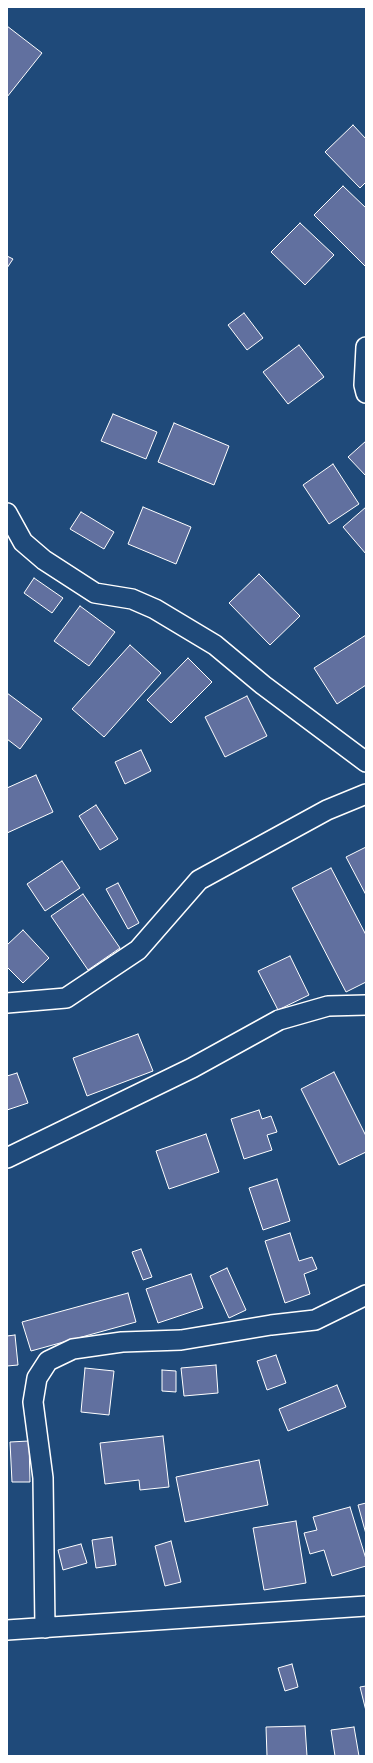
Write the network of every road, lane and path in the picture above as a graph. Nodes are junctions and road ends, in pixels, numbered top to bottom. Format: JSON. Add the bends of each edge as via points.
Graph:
{"nodes":[{"id":1,"x":366,"y":347,"type":"edge"},
{"id":2,"x":366,"y":393,"type":"edge"},
{"id":3,"x":7,"y":513,"type":"edge"},
{"id":4,"x":366,"y":762,"type":"edge"},
{"id":5,"x":366,"y":794,"type":"edge"},
{"id":6,"x":7,"y":1003,"type":"edge"},
{"id":7,"x":366,"y":1005,"type":"edge"},
{"id":8,"x":7,"y":1158,"type":"edge"},
{"id":9,"x":366,"y":1295,"type":"edge"},
{"id":10,"x":366,"y":1606,"type":"edge"},
{"id":11,"x":45,"y":1628,"type":"junction"},
{"id":12,"x":7,"y":1630,"type":"edge"}],
"edges":[{"from":1,"to":2,"type":"street"},
{"from":3,"to":4,"type":"street","via":[[23,542],[44,560],[95,593],[132,599],[155,609],[215,645],[263,686]]},
{"from":5,"to":6,"type":"street","via":[[327,810],[199,880],[138,950],[66,998]]},
{"from":7,"to":8,"type":"street","via":[[328,1006],[279,1020],[192,1068]]},
{"from":9,"to":11,"type":"street","via":[[315,1320],[181,1340],[122,1342],[73,1349],[48,1361],[37,1378],[33,1402],[43,1478]]},
{"from":10,"to":11,"type":"street"},
{"from":11,"to":12,"type":"street"}]}
